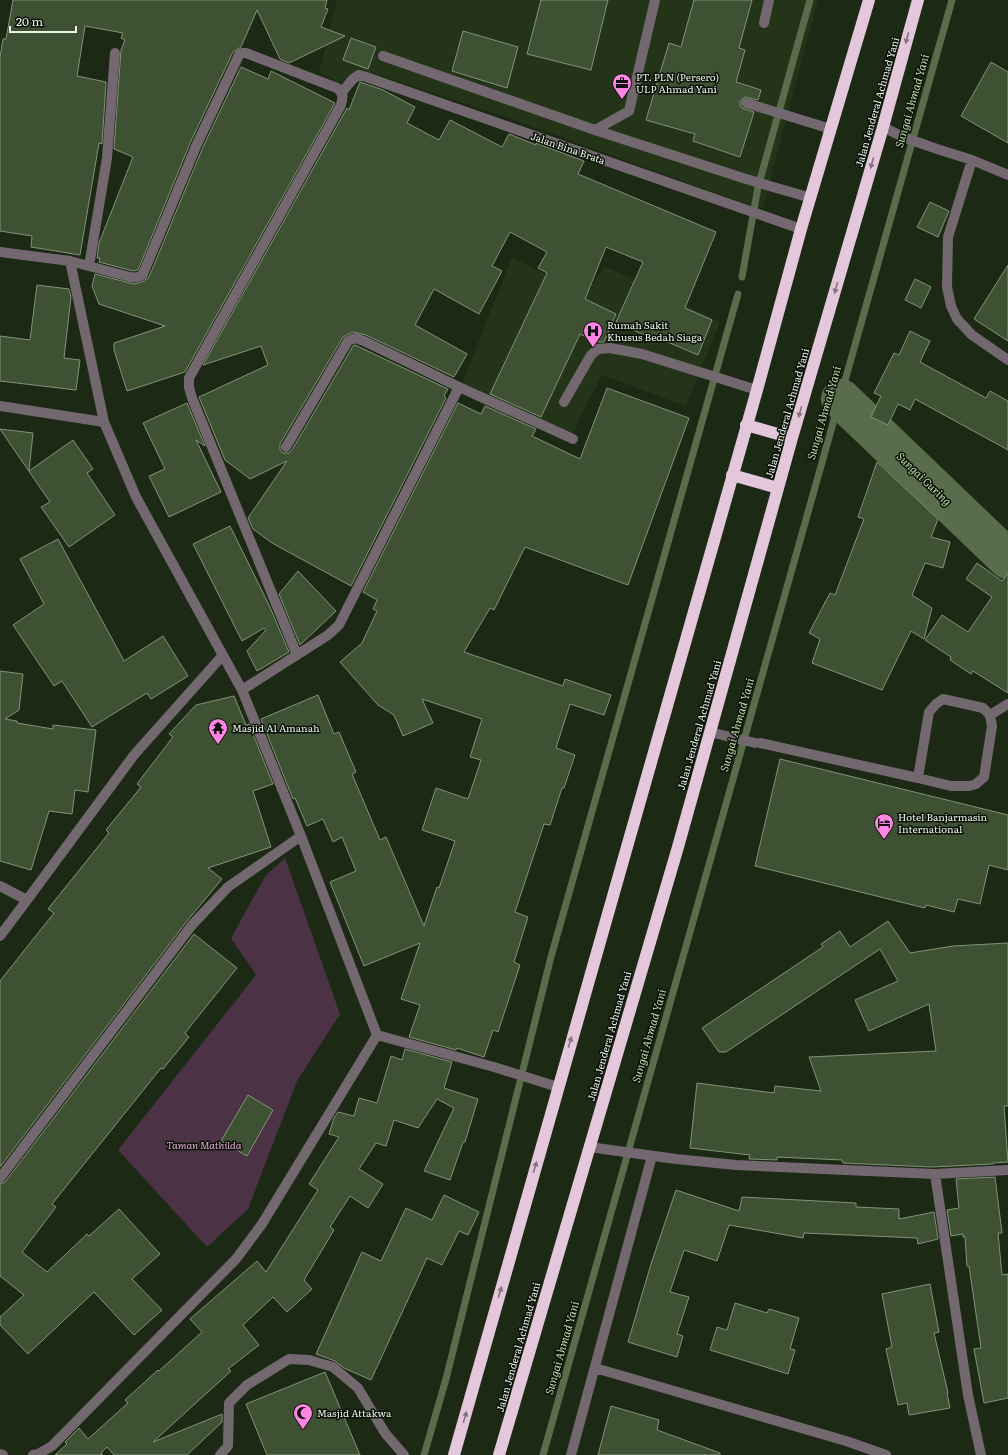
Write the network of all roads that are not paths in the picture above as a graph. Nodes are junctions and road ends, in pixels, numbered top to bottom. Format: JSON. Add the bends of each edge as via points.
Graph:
{"nodes":[{"id":1,"x":655,"y":0,"type":"edge"},
{"id":2,"x":769,"y":0,"type":"edge"},
{"id":3,"x":869,"y":0,"type":"edge"},
{"id":4,"x":918,"y":0,"type":"edge"},
{"id":5,"x":764,"y":23,"type":"dead end"},
{"id":6,"x":115,"y":54,"type":"dead end"},
{"id":7,"x":383,"y":56,"type":"dead end"},
{"id":8,"x":342,"y":92,"type":"junction"},
{"id":9,"x":746,"y":103,"type":"dead end"},
{"id":10,"x":883,"y":127,"type":"junction"},
{"id":11,"x":831,"y":129,"type":"junction"},
{"id":12,"x":595,"y":130,"type":"junction"},
{"id":13,"x":972,"y":160,"type":"junction"},
{"id":14,"x":1008,"y":175,"type":"edge"},
{"id":15,"x":811,"y":198,"type":"junction"},
{"id":16,"x":801,"y":229,"type":"junction"},
{"id":17,"x":0,"y":252,"type":"edge"},
{"id":18,"x":70,"y":261,"type":"junction"},
{"id":19,"x":89,"y":266,"type":"junction"},
{"id":20,"x":1008,"y":360,"type":"edge"},
{"id":21,"x":458,"y":387,"type":"junction"},
{"id":22,"x":757,"y":390,"type":"junction"},
{"id":23,"x":564,"y":402,"type":"dead end"},
{"id":24,"x":0,"y":406,"type":"edge"},
{"id":25,"x":104,"y":422,"type":"junction"},
{"id":26,"x":746,"y":425,"type":"junction"},
{"id":27,"x":792,"y":438,"type":"junction"},
{"id":28,"x":573,"y":440,"type":"dead end"},
{"id":29,"x":286,"y":447,"type":"dead end"},
{"id":30,"x":732,"y":475,"type":"junction"},
{"id":31,"x":778,"y":488,"type":"junction"},
{"id":32,"x":223,"y":654,"type":"junction"},
{"id":33,"x":297,"y":655,"type":"junction"},
{"id":34,"x":242,"y":690,"type":"junction"},
{"id":35,"x":1008,"y":704,"type":"edge"},
{"id":36,"x":990,"y":716,"type":"junction"},
{"id":37,"x":710,"y":732,"type":"junction"},
{"id":38,"x":918,"y":778,"type":"junction"},
{"id":39,"x":301,"y":836,"type":"junction"},
{"id":40,"x":0,"y":886,"type":"edge"},
{"id":41,"x":27,"y":900,"type":"junction"},
{"id":42,"x":0,"y":936,"type":"edge"},
{"id":43,"x":377,"y":1035,"type":"junction"},
{"id":44,"x":558,"y":1087,"type":"junction"},
{"id":45,"x":589,"y":1147,"type":"junction"},
{"id":46,"x":652,"y":1156,"type":"junction"},
{"id":47,"x":1008,"y":1170,"type":"edge"},
{"id":48,"x":934,"y":1174,"type":"junction"},
{"id":49,"x":0,"y":1178,"type":"edge"},
{"id":50,"x":595,"y":1368,"type":"junction"},
{"id":51,"x":0,"y":1454,"type":"edge"},
{"id":52,"x":3,"y":1455,"type":"edge"},
{"id":53,"x":33,"y":1455,"type":"edge"},
{"id":54,"x":220,"y":1455,"type":"edge"},
{"id":55,"x":404,"y":1455,"type":"edge"},
{"id":56,"x":454,"y":1455,"type":"edge"},
{"id":57,"x":499,"y":1455,"type":"edge"},
{"id":58,"x":571,"y":1455,"type":"edge"},
{"id":59,"x":886,"y":1455,"type":"edge"},
{"id":60,"x":981,"y":1455,"type":"edge"}],
"edges":[{"from":1,"to":12,"type":"street","via":[[629,111]]},
{"from":2,"to":5,"type":"street"},
{"from":3,"to":11,"type":"highway"},
{"from":4,"to":10,"type":"highway","name":"Jalan Jenderal Achmad Yani","one_way":true},
{"from":6,"to":19,"type":"street","via":[[107,158]]},
{"from":7,"to":12,"type":"street"},
{"from":8,"to":16,"type":"street","name":"Jalan Bina Brata","via":[[353,78],[359,75],[366,77]]},
{"from":8,"to":19,"type":"street","via":[[310,77],[242,53],[197,144],[143,274],[136,278]]},
{"from":8,"to":33,"type":"street","via":[[344,96],[341,105],[189,378],[192,398]]},
{"from":9,"to":11,"type":"street"},
{"from":10,"to":13,"type":"street","via":[[904,137]]},
{"from":10,"to":27,"type":"highway","name":"Jalan Jenderal Achmad Yani","one_way":true},
{"from":11,"to":15,"type":"highway"},
{"from":12,"to":15,"type":"street"},
{"from":13,"to":14,"type":"street"},
{"from":13,"to":20,"type":"street","via":[[948,237],[947,287],[957,319],[972,335]]},
{"from":15,"to":16,"type":"highway"},
{"from":16,"to":22,"type":"highway"},
{"from":17,"to":18,"type":"street"},
{"from":18,"to":19,"type":"street"},
{"from":18,"to":25,"type":"street"},
{"from":21,"to":28,"type":"street"},
{"from":21,"to":29,"type":"street","via":[[355,338],[348,341]]},
{"from":21,"to":33,"type":"street","via":[[339,624],[335,630]]},
{"from":22,"to":23,"type":"street","via":[[642,354],[610,348],[598,349],[591,355]]},
{"from":22,"to":26,"type":"highway"},
{"from":24,"to":25,"type":"street"},
{"from":25,"to":32,"type":"street","via":[[136,497]]},
{"from":26,"to":27,"type":"highway"},
{"from":26,"to":30,"type":"highway"},
{"from":27,"to":31,"type":"highway","name":"Jalan Jenderal Achmad Yani"},
{"from":30,"to":31,"type":"highway"},
{"from":44,"to":30,"type":"highway","one_way":true},
{"from":31,"to":37,"type":"highway","name":"Jalan Jenderal Achmad Yani"},
{"from":32,"to":34,"type":"street"},
{"from":32,"to":41,"type":"street","via":[[134,755]]},
{"from":33,"to":34,"type":"street"},
{"from":34,"to":39,"type":"street"},
{"from":35,"to":36,"type":"street"},
{"from":36,"to":38,"type":"street","via":[[992,726],[984,777],[976,784],[951,786]]},
{"from":36,"to":38,"type":"street","via":[[983,708],[943,699],[936,704],[929,712]]},
{"from":37,"to":38,"type":"street"},
{"from":37,"to":45,"type":"highway","name":"Jalan Jenderal Achmad Yani"},
{"from":39,"to":43,"type":"street"},
{"from":39,"to":49,"type":"street","via":[[228,887],[192,925]]},
{"from":40,"to":41,"type":"street"},
{"from":41,"to":42,"type":"street"},
{"from":43,"to":44,"type":"street"},
{"from":43,"to":53,"type":"street","via":[[262,1224],[236,1259],[52,1446]]},
{"from":56,"to":44,"type":"highway","one_way":true},
{"from":45,"to":46,"type":"street"},
{"from":45,"to":57,"type":"highway","name":"Jalan Jenderal Achmad Yani"},
{"from":46,"to":48,"type":"street","via":[[736,1165]]},
{"from":46,"to":50,"type":"street"},
{"from":47,"to":48,"type":"street"},
{"from":48,"to":60,"type":"street","via":[[968,1395]]},
{"from":50,"to":58,"type":"street"},
{"from":50,"to":59,"type":"street","via":[[846,1440]]},
{"from":51,"to":52,"type":"street"},
{"from":54,"to":55,"type":"street","via":[[228,1446],[229,1403],[247,1385],[289,1359],[309,1360],[333,1367],[358,1388],[385,1433]]}]}
